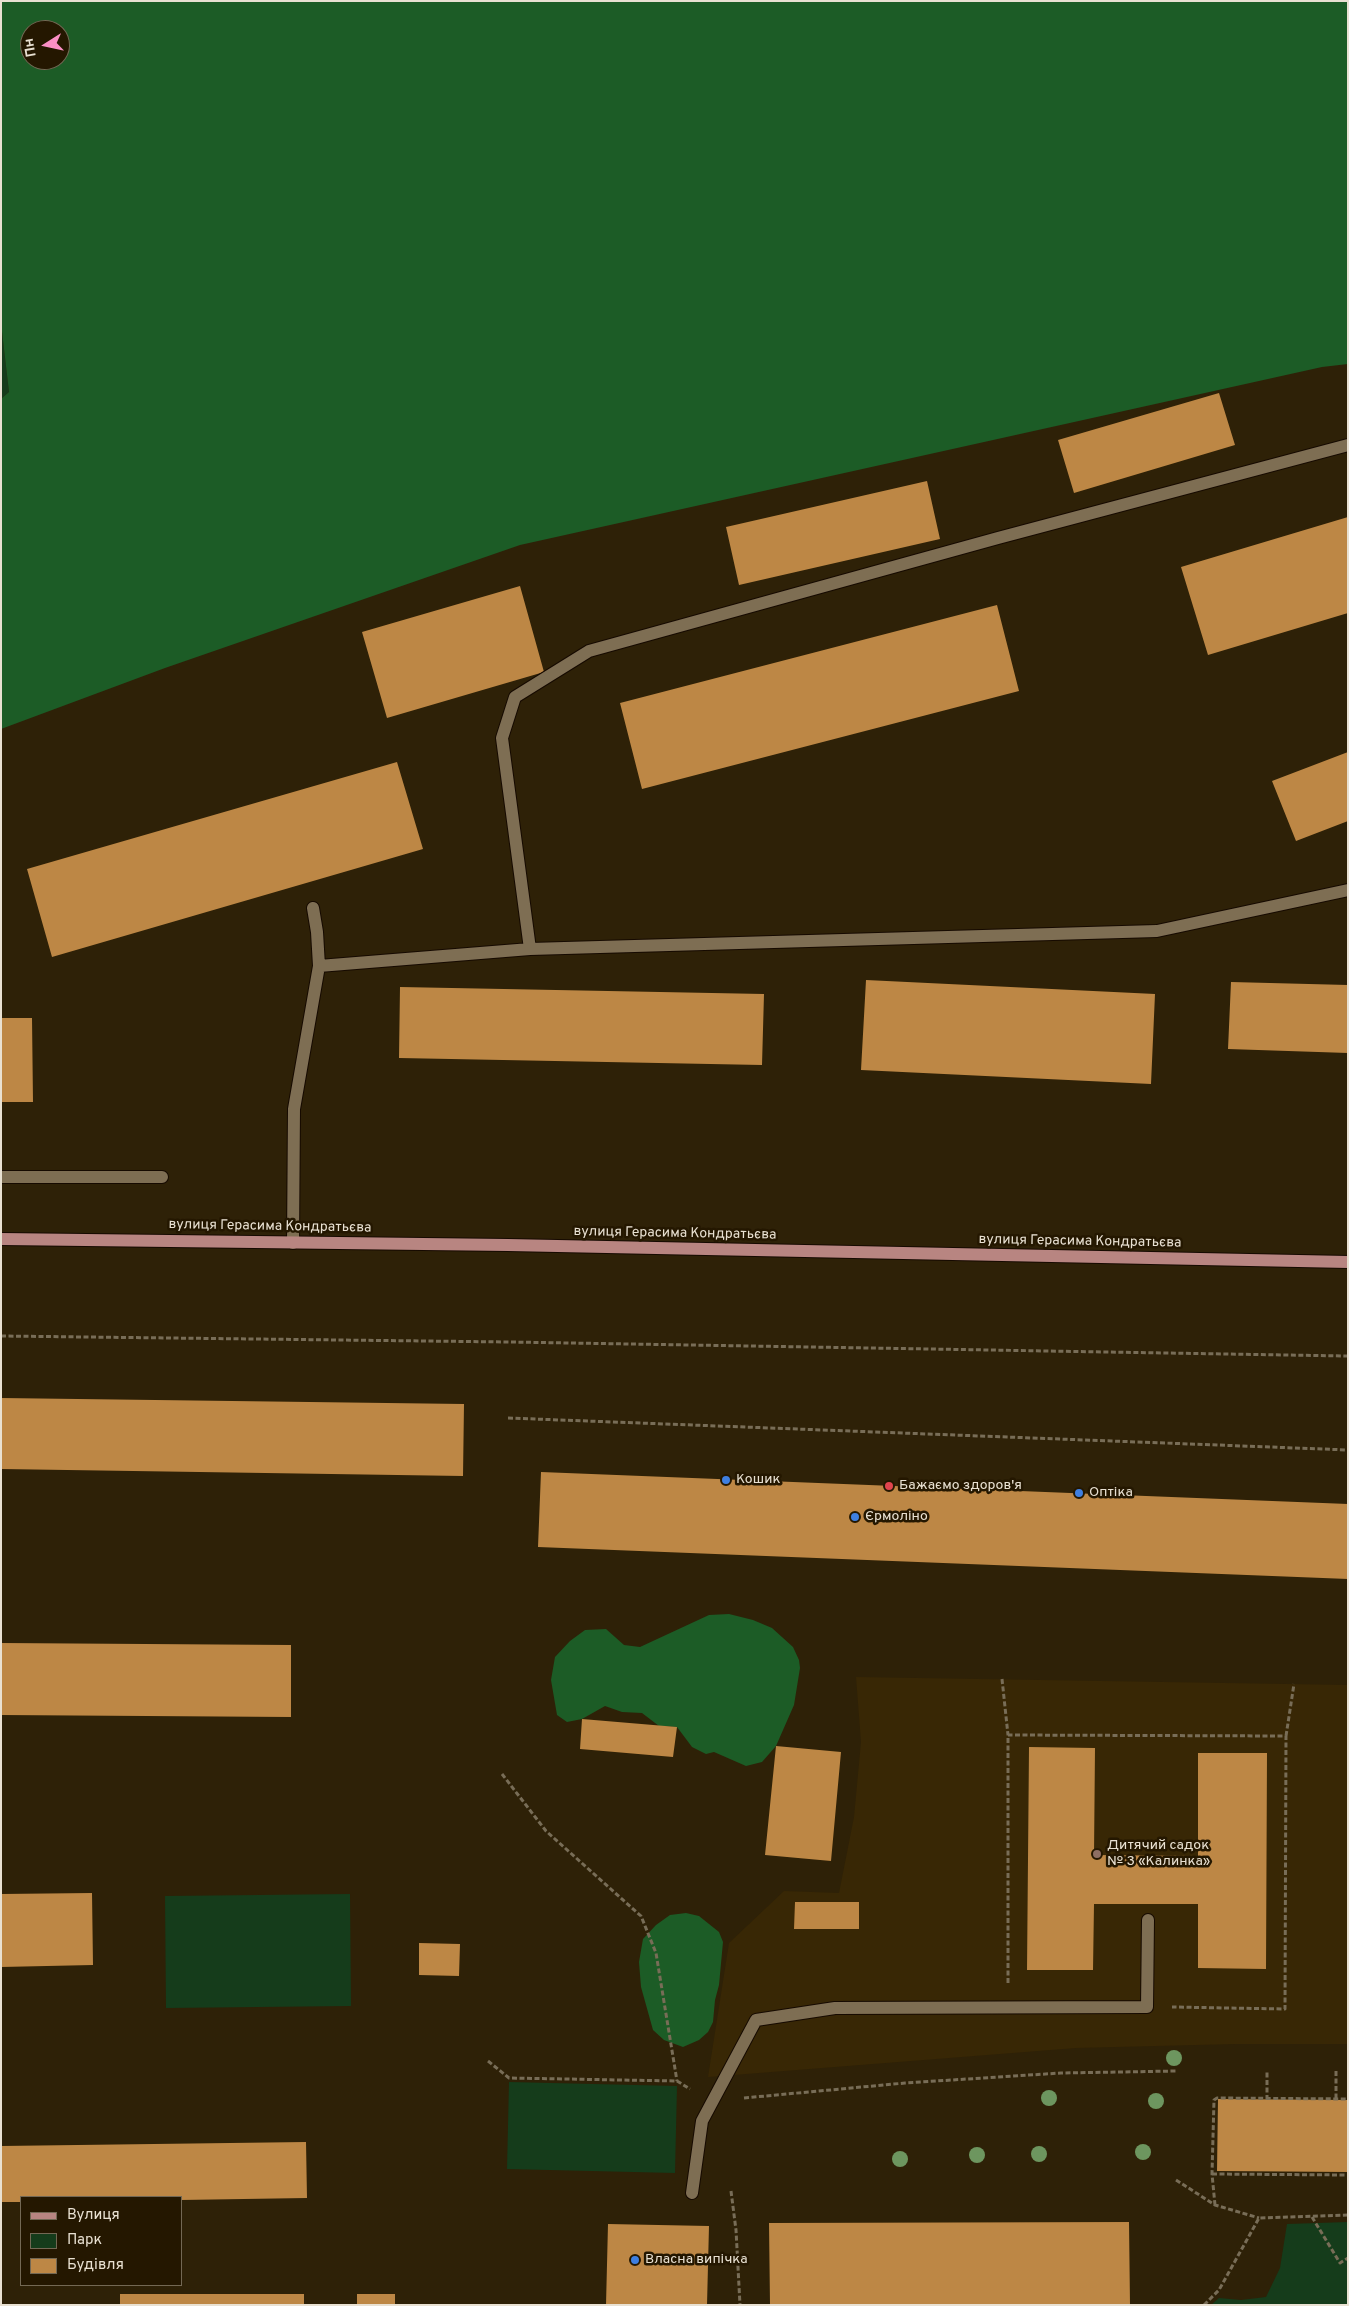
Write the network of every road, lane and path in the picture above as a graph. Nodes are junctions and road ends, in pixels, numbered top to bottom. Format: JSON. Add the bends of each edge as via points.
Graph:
{"nodes":[{"id":1,"x":1348,"y":444,"type":"edge"},
{"id":2,"x":1348,"y":890,"type":"edge"},
{"id":3,"x":313,"y":908,"type":"dead end"},
{"id":4,"x":530,"y":949,"type":"junction"},
{"id":5,"x":319,"y":966,"type":"junction"},
{"id":6,"x":1,"y":1177,"type":"edge"},
{"id":7,"x":162,"y":1177,"type":"dead end"},
{"id":8,"x":1,"y":1239,"type":"edge"},
{"id":9,"x":293,"y":1243,"type":"junction"},
{"id":10,"x":1348,"y":1262,"type":"edge"},
{"id":11,"x":1,"y":1336,"type":"edge"},
{"id":12,"x":1348,"y":1356,"type":"edge"},
{"id":13,"x":508,"y":1418,"type":"dead end"},
{"id":14,"x":1348,"y":1450,"type":"edge"},
{"id":15,"x":1002,"y":1679,"type":"dead end"},
{"id":16,"x":1294,"y":1684,"type":"dead end"},
{"id":17,"x":1008,"y":1735,"type":"junction"},
{"id":18,"x":1286,"y":1736,"type":"junction"},
{"id":19,"x":502,"y":1774,"type":"dead end"},
{"id":20,"x":1148,"y":1920,"type":"dead end"},
{"id":21,"x":1008,"y":2006,"type":"junction"},
{"id":22,"x":1148,"y":2007,"type":"junction"},
{"id":23,"x":488,"y":2061,"type":"dead end"},
{"id":24,"x":1177,"y":2071,"type":"dead end"},
{"id":25,"x":1267,"y":2071,"type":"dead end"},
{"id":26,"x":1336,"y":2071,"type":"dead end"},
{"id":27,"x":677,"y":2081,"type":"junction"},
{"id":28,"x":1267,"y":2099,"type":"junction"},
{"id":29,"x":1348,"y":2099,"type":"edge"},
{"id":30,"x":1336,"y":2100,"type":"junction"},
{"id":31,"x":711,"y":2103,"type":"junction"},
{"id":32,"x":1212,"y":2174,"type":"junction"},
{"id":33,"x":1348,"y":2175,"type":"edge"},
{"id":34,"x":1176,"y":2180,"type":"dead end"},
{"id":35,"x":731,"y":2191,"type":"dead end"},
{"id":36,"x":692,"y":2193,"type":"dead end"},
{"id":37,"x":1214,"y":2205,"type":"junction"},
{"id":38,"x":1348,"y":2215,"type":"edge"},
{"id":39,"x":1312,"y":2216,"type":"junction"},
{"id":40,"x":1259,"y":2218,"type":"junction"},
{"id":41,"x":1348,"y":2258,"type":"edge"},
{"id":42,"x":740,"y":2305,"type":"edge"},
{"id":43,"x":1204,"y":2305,"type":"edge"}],
"edges":[{"from":1,"to":4,"type":"lane","via":[[589,651],[515,697],[502,738]]},
{"from":2,"to":4,"type":"lane","via":[[1157,931]]},
{"from":3,"to":5,"type":"lane","via":[[318,932]]},
{"from":4,"to":5,"type":"lane"},
{"from":5,"to":9,"type":"lane","via":[[294,1109]]},
{"from":6,"to":7,"type":"lane"},
{"from":8,"to":9,"type":"main road","name":"вулиця Герасима Кондратьєва"},
{"from":9,"to":10,"type":"main road","name":"вулиця Герасима Кондратьєва"},
{"from":11,"to":12,"type":"path"},
{"from":13,"to":14,"type":"path"},
{"from":15,"to":17,"type":"path"},
{"from":16,"to":18,"type":"path"},
{"from":17,"to":18,"type":"path"},
{"from":17,"to":21,"type":"path"},
{"from":18,"to":22,"type":"path","via":[[1285,2009]]},
{"from":19,"to":27,"type":"path","via":[[546,1831],[641,1916],[656,1953]]},
{"from":20,"to":22,"type":"lane"},
{"from":21,"to":22,"type":"lane"},
{"from":21,"to":31,"type":"lane","via":[[835,2008],[756,2020]]},
{"from":23,"to":27,"type":"path","via":[[509,2078]]},
{"from":24,"to":31,"type":"path","via":[[1061,2073],[905,2083]]},
{"from":25,"to":28,"type":"path"},
{"from":26,"to":30,"type":"path"},
{"from":27,"to":31,"type":"path"},
{"from":28,"to":30,"type":"path"},
{"from":28,"to":32,"type":"path","via":[[1214,2100]]},
{"from":29,"to":30,"type":"path"},
{"from":31,"to":36,"type":"lane","via":[[702,2121]]},
{"from":32,"to":33,"type":"path"},
{"from":32,"to":37,"type":"path"},
{"from":34,"to":37,"type":"path"},
{"from":35,"to":42,"type":"path"},
{"from":37,"to":40,"type":"path"},
{"from":38,"to":39,"type":"path"},
{"from":39,"to":40,"type":"path"},
{"from":39,"to":41,"type":"path","via":[[1340,2263]]},
{"from":40,"to":43,"type":"path","via":[[1219,2290]]}]}
